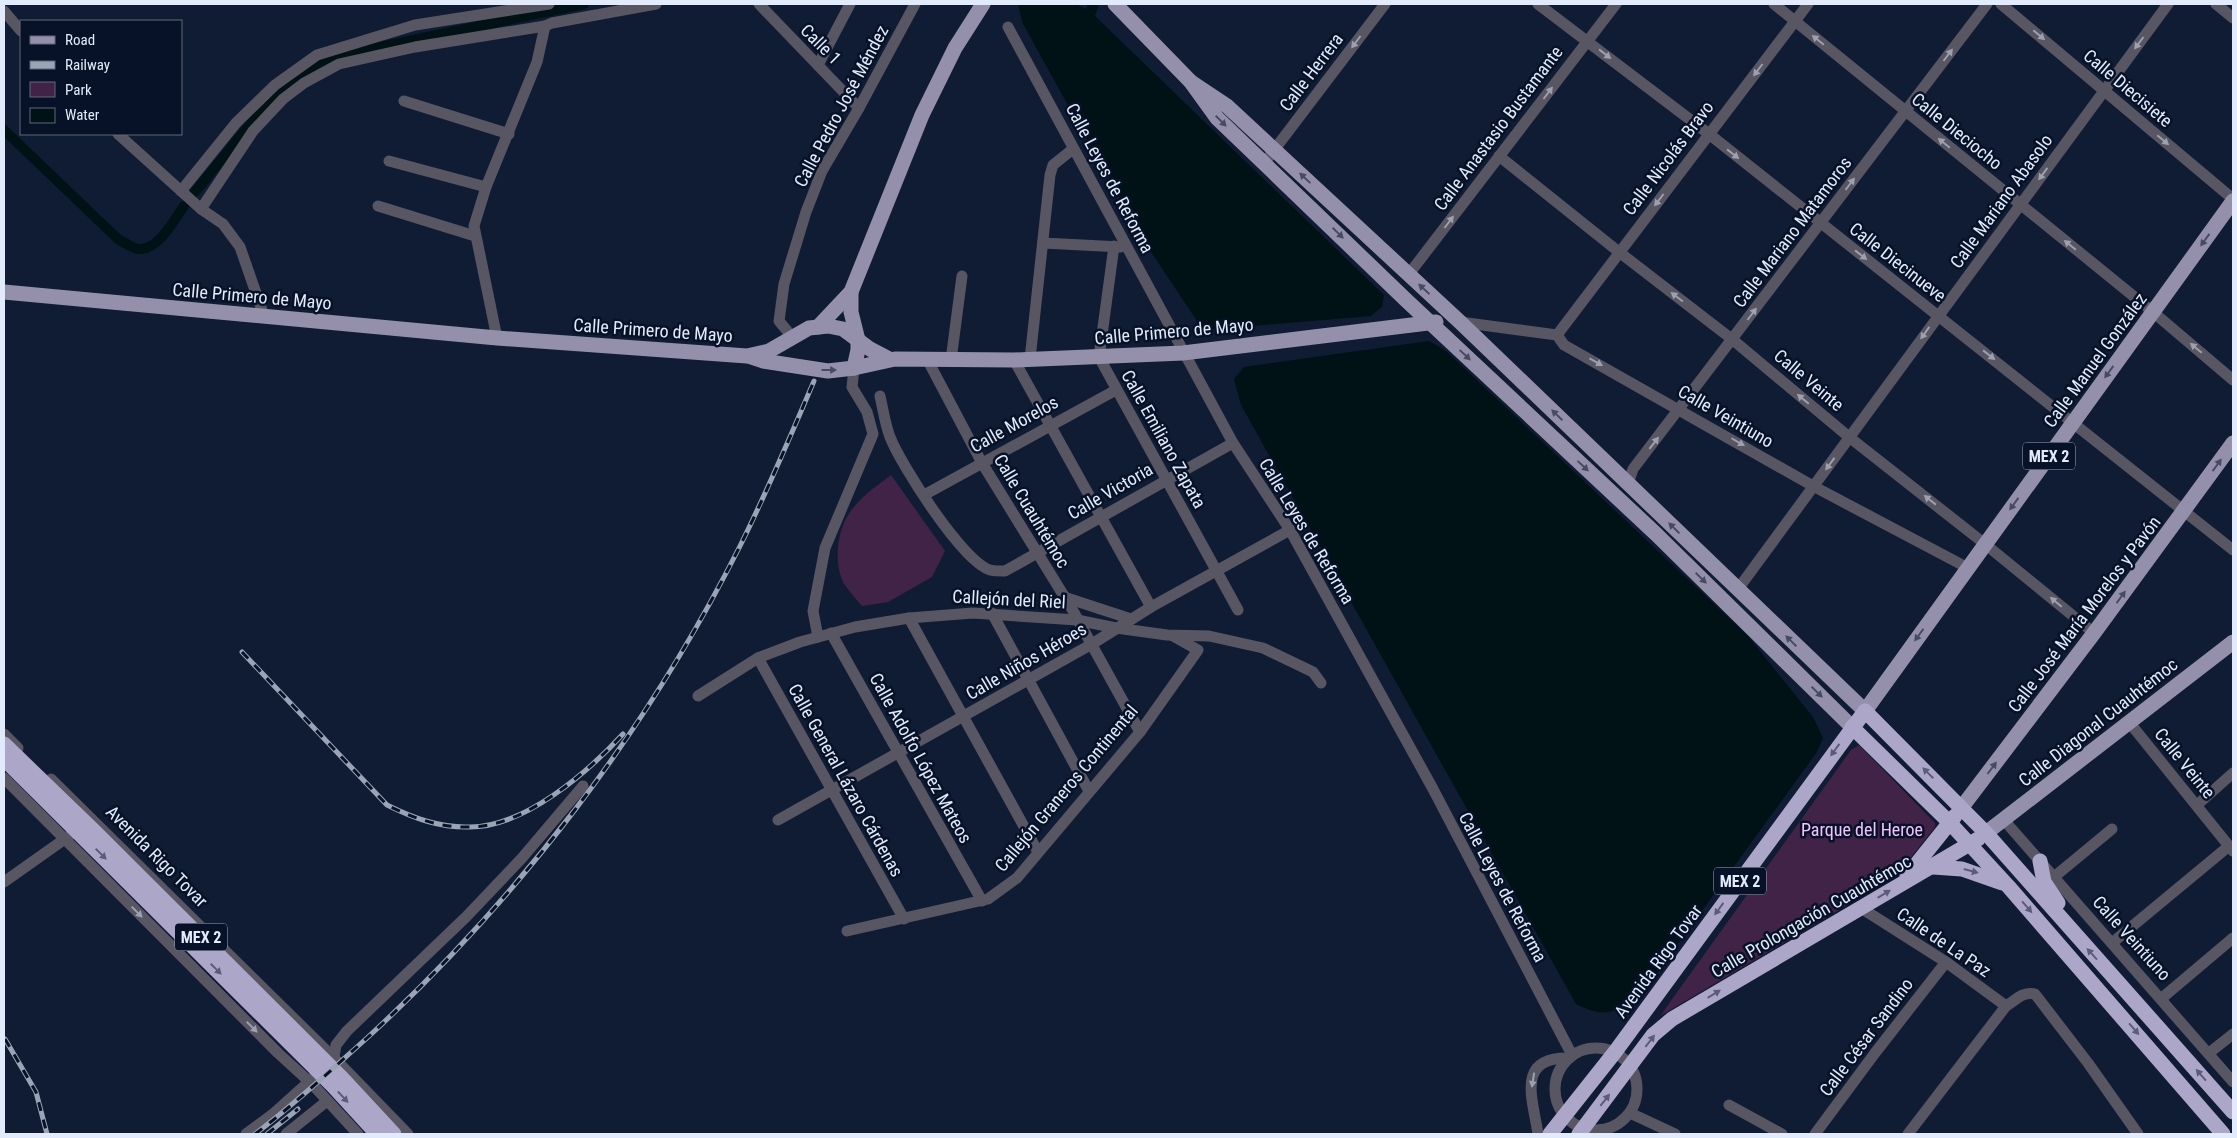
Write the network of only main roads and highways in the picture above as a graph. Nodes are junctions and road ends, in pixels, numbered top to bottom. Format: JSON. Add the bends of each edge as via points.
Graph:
{"nodes":[{"id":1,"x":991,"y":4,"type":"edge"},
{"id":2,"x":1115,"y":4,"type":"edge"},
{"id":3,"x":981,"y":8,"type":"edge"},
{"id":4,"x":1191,"y":82,"type":"junction"},
{"id":5,"x":2233,"y":200,"type":"edge"},
{"id":6,"x":4,"y":292,"type":"edge"},
{"id":7,"x":850,"y":292,"type":"junction"},
{"id":8,"x":1406,"y":300,"type":"junction"},
{"id":9,"x":1429,"y":322,"type":"junction"},
{"id":10,"x":1460,"y":322,"type":"junction"},
{"id":11,"x":1402,"y":326,"type":"junction"},
{"id":12,"x":818,"y":327,"type":"junction"},
{"id":13,"x":793,"y":338,"type":"junction"},
{"id":14,"x":858,"y":340,"type":"junction"},
{"id":15,"x":747,"y":356,"type":"junction"},
{"id":16,"x":889,"y":359,"type":"junction"},
{"id":17,"x":801,"y":366,"type":"junction"},
{"id":18,"x":854,"y":368,"type":"junction"},
{"id":19,"x":2233,"y":443,"type":"edge"},
{"id":20,"x":2233,"y":642,"type":"edge"},
{"id":21,"x":1864,"y":711,"type":"junction"},
{"id":22,"x":1852,"y":726,"type":"junction"},
{"id":23,"x":4,"y":744,"type":"edge"},
{"id":24,"x":4,"y":759,"type":"edge"},
{"id":25,"x":1962,"y":807,"type":"junction"},
{"id":26,"x":1950,"y":823,"type":"junction"},
{"id":27,"x":1986,"y":833,"type":"junction"},
{"id":28,"x":1970,"y":846,"type":"junction"},
{"id":29,"x":2040,"y":861,"type":"road end"},
{"id":30,"x":1931,"y":867,"type":"junction"},
{"id":31,"x":1902,"y":884,"type":"junction"},
{"id":32,"x":2008,"y":886,"type":"junction"},
{"id":33,"x":2075,"y":935,"type":"junction"},
{"id":34,"x":2233,"y":1112,"type":"edge"},
{"id":35,"x":1581,"y":1131,"type":"edge"},
{"id":36,"x":377,"y":1134,"type":"edge"},
{"id":37,"x":394,"y":1134,"type":"edge"},
{"id":38,"x":1550,"y":1134,"type":"edge"},
{"id":39,"x":2223,"y":1134,"type":"edge"}],
"edges":[{"from":1,"to":3,"type":"main road"},
{"from":2,"to":4,"type":"main road"},
{"from":3,"to":7,"type":"main road","via":[[955,48],[926,106]]},
{"from":4,"to":8,"type":"main road","one_way":true,"via":[[1217,118]]},
{"from":10,"to":4,"type":"main road","one_way":true,"via":[[1227,106]]},
{"from":5,"to":21,"type":"main road","name":"Calle Manuel González","number":"MEX 2","one_way":true},
{"from":6,"to":15,"type":"main road","name":"Calle Primero de Mayo","via":[[497,338]]},
{"from":7,"to":12,"type":"main road"},
{"from":7,"to":14,"type":"main road"},
{"from":8,"to":9,"type":"main road"},
{"from":8,"to":11,"type":"main road","via":[[1408,312]]},
{"from":9,"to":10,"type":"main road","name":"Calle Primero de Mayo"},
{"from":9,"to":11,"type":"main road","name":"Calle Primero de Mayo"},
{"from":9,"to":22,"type":"main road","one_way":true,"via":[[1656,534]]},
{"from":21,"to":10,"type":"main road","one_way":true},
{"from":11,"to":16,"type":"main road","name":"Calle Primero de Mayo","via":[[1183,353],[1014,360]]},
{"from":12,"to":13,"type":"main road","name":"Calle Primero de Mayo","via":[[809,328]]},
{"from":12,"to":14,"type":"main road","name":"Calle Primero de Mayo","via":[[843,329]]},
{"from":13,"to":15,"type":"main road","name":"Calle Primero de Mayo","via":[[769,351]]},
{"from":13,"to":17,"type":"main road"},
{"from":14,"to":16,"type":"main road","name":"Calle Primero de Mayo"},
{"from":14,"to":18,"type":"main road"},
{"from":15,"to":17,"type":"main road","name":"Calle Primero de Mayo"},
{"from":16,"to":18,"type":"main road","name":"Calle Primero de Mayo"},
{"from":17,"to":18,"type":"main road","name":"Calle Primero de Mayo","one_way":true,"via":[[828,371]]},
{"from":25,"to":19,"type":"main road","name":"Calle José María Morelos y Pavón","one_way":true},
{"from":20,"to":27,"type":"main road","name":"Calle Diagonal Cuauhtémoc"},
{"from":21,"to":22,"type":"highway","name":"Avenida Rigo Tovar","number":"MEX 2"},
{"from":25,"to":21,"type":"highway","one_way":true},
{"from":22,"to":26,"type":"highway"},
{"from":22,"to":38,"type":"highway","name":"Avenida Rigo Tovar","number":"MEX 2","one_way":true,"via":[[1616,1052]]},
{"from":23,"to":37,"type":"highway","name":"Avenida Rigo Tovar","number":"MEX 2","via":[[335,1071]]},
{"from":24,"to":36,"type":"highway","number":"MEX 2","one_way":true},
{"from":25,"to":26,"type":"highway"},
{"from":25,"to":27,"type":"highway"},
{"from":26,"to":28,"type":"highway"},
{"from":26,"to":31,"type":"highway"},
{"from":27,"to":28,"type":"highway","name":"Calle Prolongación Cuauhtémoc"},
{"from":27,"to":33,"type":"highway"},
{"from":28,"to":30,"type":"highway","name":"Calle Prolongación Cuauhtémoc"},
{"from":28,"to":32,"type":"highway"},
{"from":29,"to":33,"type":"highway","via":[[2044,882],[2068,917]]},
{"from":30,"to":31,"type":"highway","name":"Calle Prolongación Cuauhtémoc"},
{"from":30,"to":32,"type":"highway","one_way":true,"via":[[1962,869]]},
{"from":35,"to":31,"type":"highway","name":"Calle Prolongación Cuauhtémoc","one_way":true,"via":[[1654,1036],[1672,1019]]},
{"from":32,"to":39,"type":"highway","one_way":true},
{"from":34,"to":33,"type":"highway","one_way":true}]}
